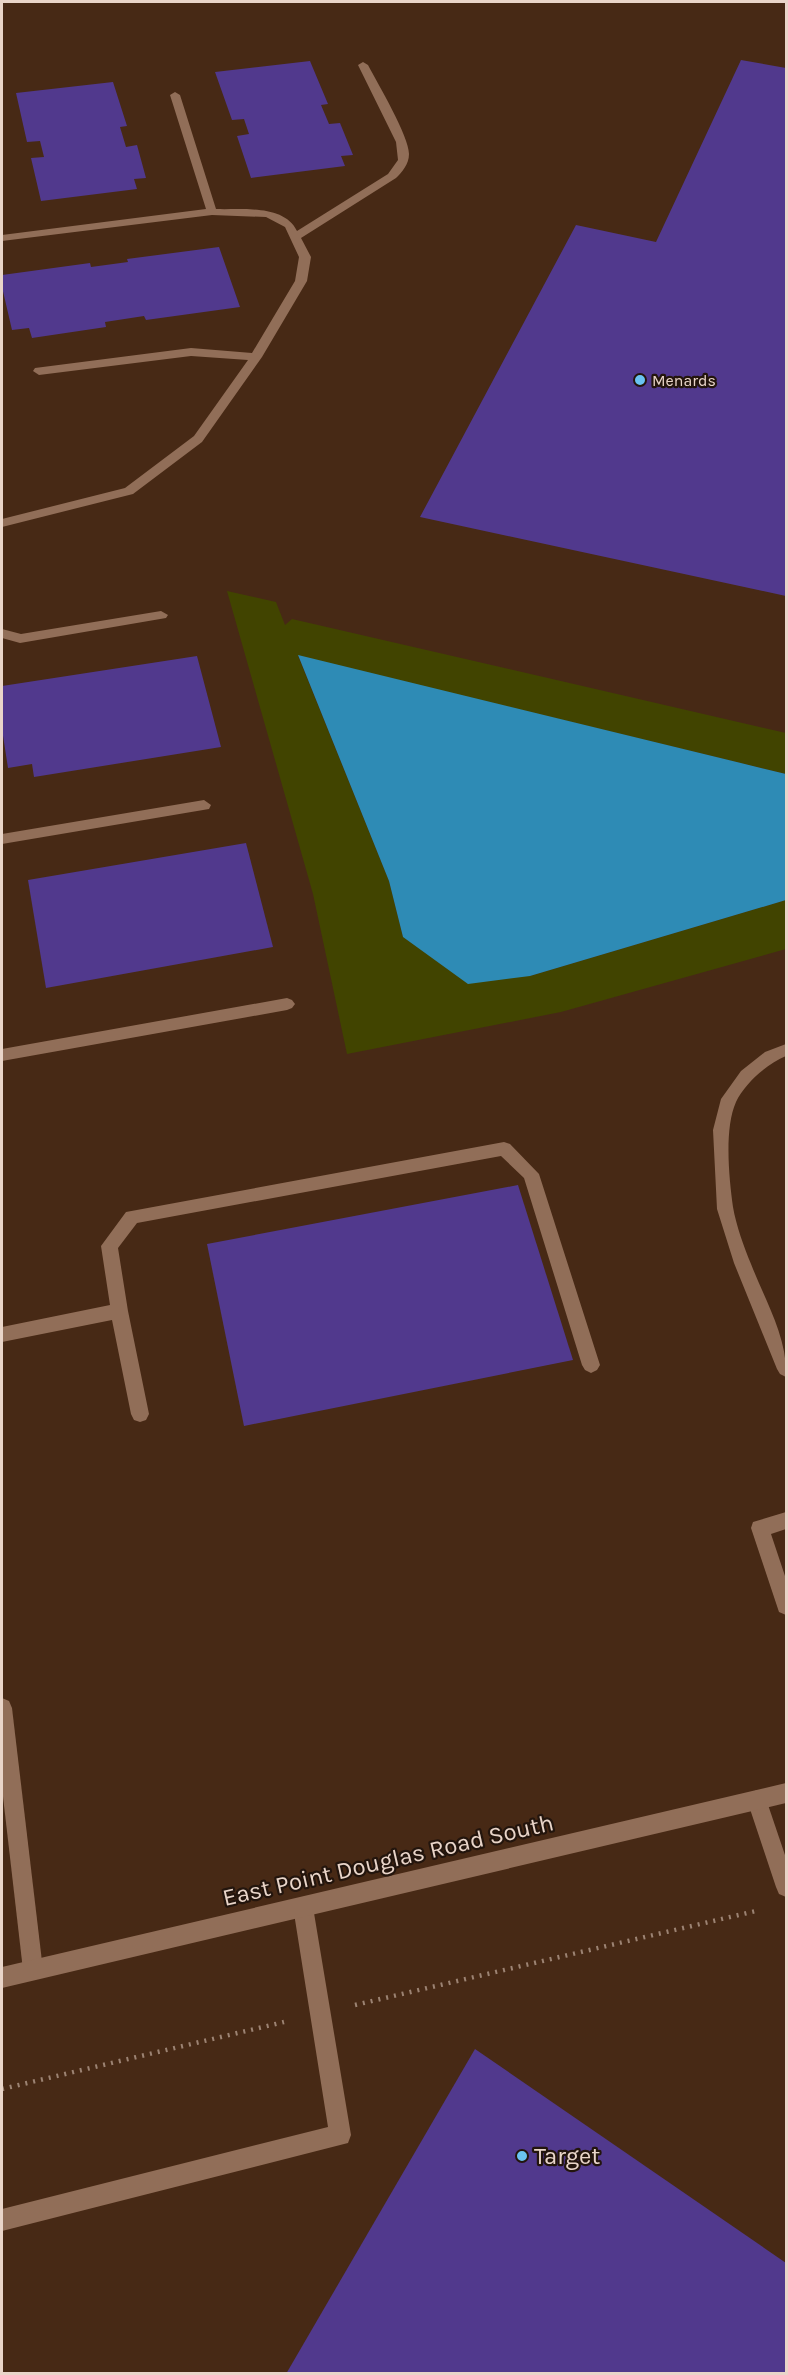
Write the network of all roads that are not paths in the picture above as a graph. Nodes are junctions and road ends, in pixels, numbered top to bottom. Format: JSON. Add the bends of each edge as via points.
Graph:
{"nodes":[{"id":1,"x":363,"y":65,"type":"dead end"},
{"id":2,"x":176,"y":95,"type":"dead end"},
{"id":3,"x":212,"y":212,"type":"junction"},
{"id":4,"x":296,"y":237,"type":"junction"},
{"id":5,"x":2,"y":238,"type":"edge"},
{"id":6,"x":256,"y":357,"type":"junction"},
{"id":7,"x":39,"y":371,"type":"dead end"},
{"id":8,"x":2,"y":523,"type":"edge"},
{"id":9,"x":161,"y":615,"type":"dead end"},
{"id":10,"x":2,"y":633,"type":"edge"},
{"id":11,"x":204,"y":805,"type":"dead end"},
{"id":12,"x":2,"y":839,"type":"edge"},
{"id":13,"x":287,"y":1004,"type":"dead end"},
{"id":14,"x":786,"y":1050,"type":"edge"},
{"id":15,"x":2,"y":1055,"type":"edge"},
{"id":16,"x":119,"y":1311,"type":"junction"},
{"id":17,"x":2,"y":1335,"type":"edge"},
{"id":18,"x":591,"y":1365,"type":"dead end"},
{"id":19,"x":786,"y":1369,"type":"edge"},
{"id":20,"x":140,"y":1414,"type":"dead end"},
{"id":21,"x":786,"y":1521,"type":"edge"},
{"id":22,"x":786,"y":1606,"type":"edge"},
{"id":23,"x":2,"y":1708,"type":"edge"},
{"id":24,"x":786,"y":1793,"type":"edge"},
{"id":25,"x":757,"y":1800,"type":"junction"},
{"id":26,"x":786,"y":1887,"type":"edge"},
{"id":27,"x":303,"y":1907,"type":"junction"},
{"id":28,"x":33,"y":1970,"type":"junction"},
{"id":29,"x":2,"y":1978,"type":"edge"},
{"id":30,"x":2,"y":2220,"type":"edge"}],
"edges":[{"from":1,"to":4,"type":"street","via":[[406,153],[404,162],[392,176]]},
{"from":2,"to":3,"type":"street"},
{"from":3,"to":4,"type":"street","via":[[268,214],[289,225]]},
{"from":3,"to":5,"type":"street"},
{"from":4,"to":6,"type":"street","via":[[305,257],[301,281]]},
{"from":6,"to":7,"type":"street","via":[[191,352]]},
{"from":6,"to":8,"type":"street","via":[[198,439],[129,491]]},
{"from":9,"to":10,"type":"street","via":[[20,639]]},
{"from":11,"to":12,"type":"street"},
{"from":13,"to":15,"type":"street"},
{"from":14,"to":19,"type":"street","via":[[771,1056],[747,1076],[729,1099],[721,1130],[725,1209],[742,1263]]},
{"from":16,"to":17,"type":"street"},
{"from":16,"to":18,"type":"street","via":[[109,1246],[132,1217],[504,1149],[531,1174]]},
{"from":16,"to":20,"type":"street"},
{"from":21,"to":22,"type":"street","via":[[760,1528]]},
{"from":23,"to":28,"type":"street"},
{"from":24,"to":25,"type":"street","name":"East Point Douglas Road South"},
{"from":25,"to":26,"type":"street"},
{"from":25,"to":27,"type":"street","name":"East Point Douglas Road South"},
{"from":27,"to":28,"type":"street","name":"East Point Douglas Road South"},
{"from":27,"to":30,"type":"street","via":[[340,2135]]},
{"from":28,"to":29,"type":"street","name":"East Point Douglas Road South"}]}
